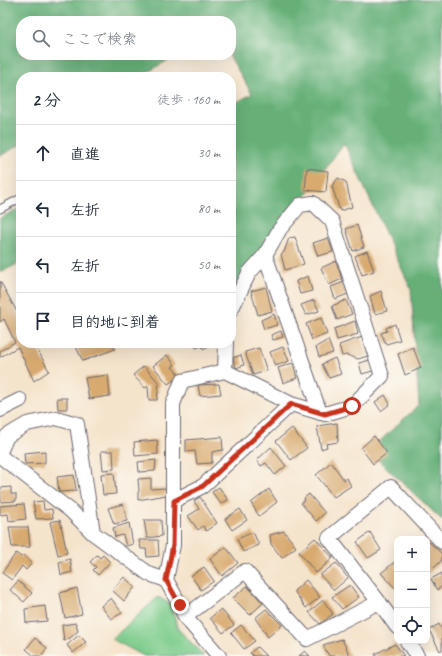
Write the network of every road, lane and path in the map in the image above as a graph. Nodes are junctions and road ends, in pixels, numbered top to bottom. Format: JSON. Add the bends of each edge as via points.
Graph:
{"nodes":[{"id":1,"x":16,"y":201,"type":"edge"},
{"id":2,"x":0,"y":209,"type":"edge"},
{"id":3,"x":265,"y":255,"type":"junction"},
{"id":4,"x":236,"y":300,"type":"edge"},
{"id":5,"x":226,"y":348,"type":"edge"},
{"id":6,"x":225,"y":371,"type":"junction"},
{"id":7,"x":20,"y":400,"type":"dead end"},
{"id":8,"x":291,"y":404,"type":"junction"},
{"id":9,"x":0,"y":410,"type":"edge"},
{"id":10,"x":320,"y":413,"type":"junction"},
{"id":11,"x":0,"y":452,"type":"edge"},
{"id":12,"x":0,"y":456,"type":"edge"},
{"id":13,"x":174,"y":501,"type":"junction"},
{"id":14,"x":93,"y":533,"type":"junction"},
{"id":15,"x":442,"y":542,"type":"edge"},
{"id":16,"x":166,"y":580,"type":"junction"},
{"id":17,"x":379,"y":602,"type":"junction"},
{"id":18,"x":184,"y":617,"type":"junction"},
{"id":19,"x":394,"y":624,"type":"edge"},
{"id":20,"x":408,"y":644,"type":"edge"},
{"id":21,"x":219,"y":656,"type":"edge"},
{"id":22,"x":417,"y":656,"type":"edge"}],
"edges":[{"from":1,"to":2,"type":"lane"},
{"from":3,"to":4,"type":"street","via":[[249,273]]},
{"from":3,"to":10,"type":"street"},
{"from":3,"to":10,"type":"street","via":[[280,229],[300,205],[314,203],[332,221],[382,376],[352,406],[325,414]]},
{"from":5,"to":6,"type":"street"},
{"from":6,"to":8,"type":"street"},
{"from":6,"to":13,"type":"street","via":[[182,381],[174,404]]},
{"from":7,"to":9,"type":"street"},
{"from":8,"to":10,"type":"street"},
{"from":8,"to":13,"type":"street","via":[[203,486]]},
{"from":11,"to":14,"type":"street","via":[[6,436],[27,424],[56,418],[77,424]]},
{"from":12,"to":14,"type":"street","via":[[71,511]]},
{"from":13,"to":16,"type":"street","via":[[173,545]]},
{"from":14,"to":16,"type":"street","via":[[148,574]]},
{"from":15,"to":17,"type":"street","via":[[391,487],[329,538]]},
{"from":16,"to":18,"type":"street"},
{"from":17,"to":18,"type":"street","via":[[308,639],[244,571]]},
{"from":17,"to":19,"type":"street"},
{"from":18,"to":21,"type":"street"},
{"from":20,"to":22,"type":"street"}]}
